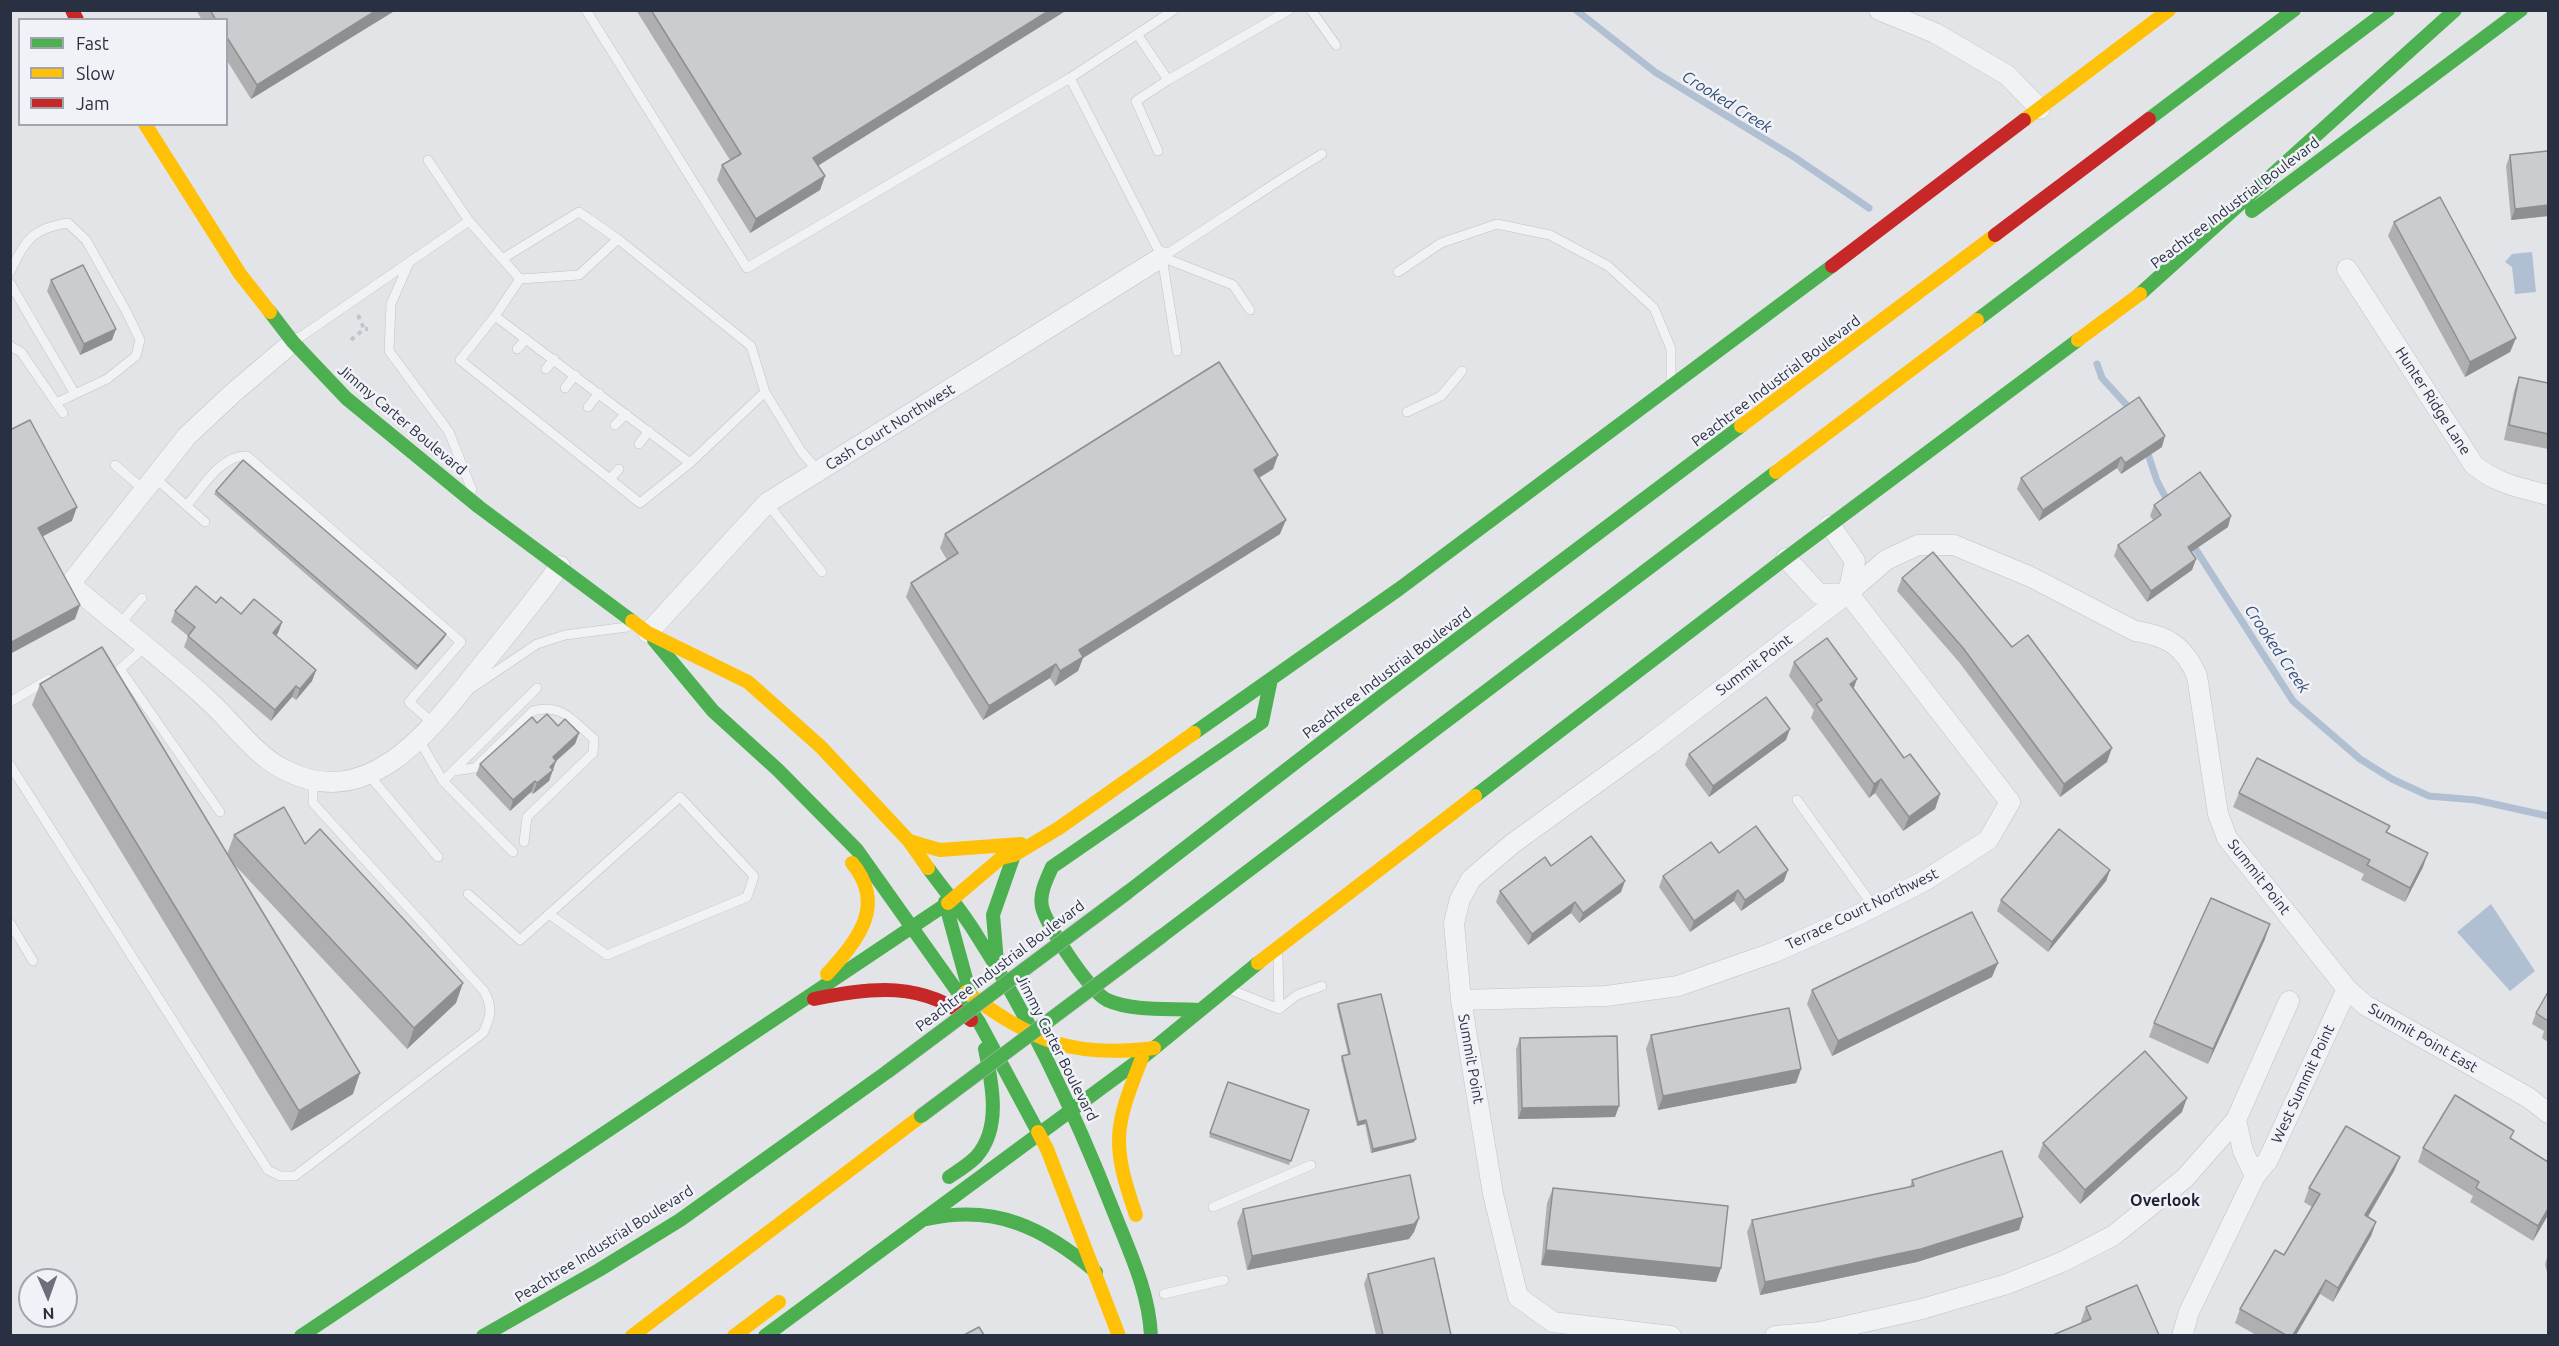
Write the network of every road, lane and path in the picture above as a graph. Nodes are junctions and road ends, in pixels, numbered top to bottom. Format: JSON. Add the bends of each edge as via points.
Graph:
{"nodes":[{"id":1,"x":586,"y":10,"type":"edge"},
{"id":2,"x":1174,"y":10,"type":"edge"},
{"id":3,"x":1289,"y":10,"type":"edge"},
{"id":4,"x":1311,"y":10,"type":"edge"},
{"id":5,"x":1879,"y":10,"type":"edge"},
{"id":6,"x":2169,"y":10,"type":"edge"},
{"id":7,"x":2294,"y":10,"type":"edge"},
{"id":8,"x":2388,"y":10,"type":"edge"},
{"id":9,"x":2455,"y":10,"type":"edge"},
{"id":10,"x":2521,"y":10,"type":"edge"},
{"id":11,"x":1137,"y":34,"type":"junction"},
{"id":12,"x":1336,"y":45,"type":"dead end"},
{"id":13,"x":1070,"y":78,"type":"junction"},
{"id":14,"x":1168,"y":80,"type":"junction"},
{"id":15,"x":2040,"y":109,"type":"junction"},
{"id":16,"x":146,"y":126,"type":"edge"},
{"id":17,"x":1158,"y":151,"type":"dead end"},
{"id":18,"x":1322,"y":154,"type":"dead end"},
{"id":19,"x":428,"y":160,"type":"dead end"},
{"id":20,"x":469,"y":221,"type":"junction"},
{"id":21,"x":618,"y":239,"type":"junction"},
{"id":22,"x":1162,"y":257,"type":"junction"},
{"id":23,"x":502,"y":259,"type":"junction"},
{"id":24,"x":408,"y":265,"type":"junction"},
{"id":25,"x":2347,"y":269,"type":"dead end"},
{"id":26,"x":10,"y":272,"type":"edge"},
{"id":27,"x":1398,"y":272,"type":"dead end"},
{"id":28,"x":520,"y":279,"type":"junction"},
{"id":29,"x":10,"y":283,"type":"edge"},
{"id":30,"x":2140,"y":294,"type":"junction"},
{"id":31,"x":1250,"y":310,"type":"dead end"},
{"id":32,"x":358,"y":315,"type":"dead end"},
{"id":33,"x":495,"y":316,"type":"junction"},
{"id":34,"x":526,"y":339,"type":"junction"},
{"id":35,"x":351,"y":340,"type":"dead end"},
{"id":36,"x":293,"y":342,"type":"junction"},
{"id":37,"x":10,"y":346,"type":"edge"},
{"id":38,"x":517,"y":349,"type":"dead end"},
{"id":39,"x":1177,"y":351,"type":"dead end"},
{"id":40,"x":554,"y":359,"type":"junction"},
{"id":41,"x":546,"y":369,"type":"dead end"},
{"id":42,"x":1462,"y":371,"type":"dead end"},
{"id":43,"x":575,"y":375,"type":"junction"},
{"id":44,"x":1671,"y":386,"type":"junction"},
{"id":45,"x":565,"y":388,"type":"dead end"},
{"id":46,"x":765,"y":392,"type":"junction"},
{"id":47,"x":599,"y":393,"type":"junction"},
{"id":48,"x":75,"y":394,"type":"junction"},
{"id":49,"x":524,"y":396,"type":"dead end"},
{"id":50,"x":56,"y":403,"type":"junction"},
{"id":51,"x":516,"y":404,"type":"junction"},
{"id":52,"x":588,"y":407,"type":"dead end"},
{"id":53,"x":63,"y":412,"type":"dead end"},
{"id":54,"x":1407,"y":412,"type":"dead end"},
{"id":55,"x":547,"y":414,"type":"dead end"},
{"id":56,"x":626,"y":414,"type":"junction"},
{"id":57,"x":540,"y":423,"type":"junction"},
{"id":58,"x":615,"y":425,"type":"dead end"},
{"id":59,"x":568,"y":431,"type":"dead end"},
{"id":60,"x":649,"y":431,"type":"junction"},
{"id":61,"x":561,"y":440,"type":"junction"},
{"id":62,"x":639,"y":444,"type":"dead end"},
{"id":63,"x":593,"y":452,"type":"dead end"},
{"id":64,"x":586,"y":460,"type":"junction"},
{"id":65,"x":690,"y":463,"type":"junction"},
{"id":66,"x":115,"y":465,"type":"dead end"},
{"id":67,"x":620,"y":469,"type":"dead end"},
{"id":68,"x":818,"y":471,"type":"junction"},
{"id":69,"x":610,"y":479,"type":"junction"},
{"id":70,"x":149,"y":483,"type":"junction"},
{"id":71,"x":2548,"y":495,"type":"edge"},
{"id":72,"x":767,"y":503,"type":"junction"},
{"id":73,"x":187,"y":505,"type":"junction"},
{"id":74,"x":479,"y":507,"type":"junction"},
{"id":75,"x":206,"y":522,"type":"dead end"},
{"id":76,"x":1830,"y":525,"type":"junction"},
{"id":77,"x":1786,"y":558,"type":"junction"},
{"id":78,"x":560,"y":567,"type":"junction"},
{"id":79,"x":822,"y":572,"type":"dead end"},
{"id":80,"x":1848,"y":593,"type":"junction"},
{"id":81,"x":142,"y":598,"type":"dead end"},
{"id":82,"x":119,"y":625,"type":"junction"},
{"id":83,"x":643,"y":629,"type":"junction"},
{"id":84,"x":145,"y":647,"type":"junction"},
{"id":85,"x":110,"y":664,"type":"edge"},
{"id":86,"x":120,"y":669,"type":"junction"},
{"id":87,"x":61,"y":673,"type":"edge"},
{"id":88,"x":1271,"y":679,"type":"junction"},
{"id":89,"x":537,"y":688,"type":"dead end"},
{"id":90,"x":456,"y":698,"type":"junction"},
{"id":91,"x":10,"y":702,"type":"edge"},
{"id":92,"x":713,"y":711,"type":"junction"},
{"id":93,"x":434,"y":724,"type":"junction"},
{"id":94,"x":419,"y":740,"type":"junction"},
{"id":95,"x":10,"y":765,"type":"edge"},
{"id":96,"x":453,"y":771,"type":"junction"},
{"id":97,"x":368,"y":774,"type":"junction"},
{"id":98,"x":313,"y":780,"type":"junction"},
{"id":99,"x":443,"y":781,"type":"junction"},
{"id":100,"x":1797,"y":800,"type":"dead end"},
{"id":101,"x":220,"y":812,"type":"dead end"},
{"id":102,"x":909,"y":841,"type":"junction"},
{"id":103,"x":524,"y":842,"type":"dead end"},
{"id":104,"x":1036,"y":843,"type":"junction"},
{"id":105,"x":513,"y":852,"type":"dead end"},
{"id":106,"x":1014,"y":855,"type":"junction"},
{"id":107,"x":438,"y":857,"type":"dead end"},
{"id":108,"x":468,"y":894,"type":"dead end"},
{"id":109,"x":949,"y":902,"type":"junction"},
{"id":110,"x":1874,"y":907,"type":"junction"},
{"id":111,"x":549,"y":915,"type":"junction"},
{"id":112,"x":10,"y":923,"type":"edge"},
{"id":113,"x":913,"y":927,"type":"junction"},
{"id":114,"x":2313,"y":945,"type":"joint"},
{"id":115,"x":1279,"y":948,"type":"junction"},
{"id":116,"x":33,"y":961,"type":"dead end"},
{"id":117,"x":998,"y":969,"type":"junction"},
{"id":118,"x":950,"y":980,"type":"junction"},
{"id":119,"x":1322,"y":986,"type":"dead end"},
{"id":120,"x":1225,"y":988,"type":"junction"},
{"id":121,"x":2347,"y":989,"type":"junction"},
{"id":122,"x":970,"y":995,"type":"junction"},
{"id":123,"x":1461,"y":1000,"type":"junction"},
{"id":124,"x":2289,"y":1001,"type":"dead end"},
{"id":125,"x":800,"y":1002,"type":"junction"},
{"id":126,"x":1198,"y":1010,"type":"junction"},
{"id":127,"x":1279,"y":1010,"type":"junction"},
{"id":128,"x":1013,"y":1025,"type":"junction"},
{"id":129,"x":980,"y":1027,"type":"junction"},
{"id":130,"x":1037,"y":1038,"type":"junction"},
{"id":131,"x":992,"y":1044,"type":"junction"},
{"id":132,"x":1154,"y":1048,"type":"junction"},
{"id":133,"x":1142,"y":1058,"type":"junction"},
{"id":134,"x":1027,"y":1078,"type":"junction"},
{"id":135,"x":1071,"y":1110,"type":"junction"},
{"id":136,"x":2548,"y":1113,"type":"edge"},
{"id":137,"x":1054,"y":1114,"type":"junction"},
{"id":138,"x":2236,"y":1119,"type":"junction"},
{"id":139,"x":1039,"y":1133,"type":"junction"},
{"id":140,"x":1085,"y":1142,"type":"junction"},
{"id":141,"x":1311,"y":1165,"type":"dead end"},
{"id":142,"x":2255,"y":1176,"type":"junction"},
{"id":143,"x":939,"y":1185,"type":"dead end"},
{"id":144,"x":1213,"y":1207,"type":"dead end"},
{"id":145,"x":922,"y":1221,"type":"junction"},
{"id":146,"x":1140,"y":1228,"type":"dead end"},
{"id":147,"x":1097,"y":1274,"type":"junction"},
{"id":148,"x":1224,"y":1280,"type":"dead end"},
{"id":149,"x":1162,"y":1289,"type":"joint"},
{"id":150,"x":786,"y":1297,"type":"dead end"},
{"id":151,"x":1167,"y":1313,"type":"dead end"},
{"id":152,"x":1552,"y":1329,"type":"edge"},
{"id":153,"x":301,"y":1335,"type":"edge"},
{"id":154,"x":483,"y":1335,"type":"edge"},
{"id":155,"x":632,"y":1335,"type":"edge"},
{"id":156,"x":734,"y":1335,"type":"edge"},
{"id":157,"x":765,"y":1335,"type":"edge"},
{"id":158,"x":1119,"y":1335,"type":"edge"},
{"id":159,"x":1152,"y":1335,"type":"edge"},
{"id":160,"x":1671,"y":1335,"type":"edge"},
{"id":161,"x":1774,"y":1335,"type":"edge"},
{"id":162,"x":2182,"y":1335,"type":"edge"}],
"edges":[{"from":1,"to":13,"type":"lane","via":[[747,268]]},
{"from":2,"to":11,"type":"lane"},
{"from":3,"to":14,"type":"lane"},
{"from":4,"to":12,"type":"lane"},
{"from":5,"to":15,"type":"street","via":[[1935,33],[2007,75]]},
{"from":6,"to":15,"type":"main road"},
{"from":7,"to":154,"type":"main road","name":"Peachtree Industrial Boulevard","bridge":true,"via":[[886,1072],[680,1220]]},
{"from":8,"to":155,"type":"main road","bridge":true},
{"from":9,"to":30,"type":"main road"},
{"from":10,"to":30,"type":"main road","name":"Peachtree Industrial Boulevard"},
{"from":11,"to":13,"type":"lane"},
{"from":11,"to":14,"type":"lane"},
{"from":13,"to":22,"type":"lane"},
{"from":14,"to":17,"type":"lane","via":[[1136,101]]},
{"from":15,"to":44,"type":"main road"},
{"from":16,"to":36,"type":"main road","name":"Jimmy Carter Boulevard","via":[[240,274]]},
{"from":18,"to":22,"type":"lane"},
{"from":19,"to":20,"type":"lane"},
{"from":20,"to":23,"type":"lane"},
{"from":20,"to":24,"type":"lane"},
{"from":21,"to":23,"type":"lane","via":[[579,212]]},
{"from":21,"to":28,"type":"lane","via":[[579,275]]},
{"from":21,"to":46,"type":"lane","via":[[751,346]]},
{"from":22,"to":31,"type":"lane","via":[[1233,285]]},
{"from":22,"to":39,"type":"lane"},
{"from":22,"to":68,"type":"street","name":"Cash Court Northwest"},
{"from":23,"to":28,"type":"lane"},
{"from":24,"to":36,"type":"lane"},
{"from":24,"to":74,"type":"lane","via":[[391,304],[389,351],[449,432]]},
{"from":25,"to":71,"type":"street","name":"Hunter Ridge Lane","via":[[2474,465],[2504,484]]},
{"from":26,"to":48,"type":"lane","via":[[24,243],[46,226],[68,223],[86,240],[126,311],[140,340],[136,356],[106,379]]},
{"from":27,"to":44,"type":"lane","via":[[1441,243],[1497,224],[1550,235],[1608,266],[1654,308],[1671,349]]},
{"from":28,"to":33,"type":"lane"},
{"from":29,"to":48,"type":"lane"},
{"from":30,"to":76,"type":"main road","name":"Peachtree Industrial Boulevard"},
{"from":32,"to":35,"type":"path","via":[[366,329]]},
{"from":33,"to":34,"type":"lane"},
{"from":33,"to":51,"type":"lane","via":[[460,360],[494,380]]},
{"from":34,"to":38,"type":"lane"},
{"from":34,"to":40,"type":"lane"},
{"from":36,"to":70,"type":"street","via":[[187,436]]},
{"from":36,"to":74,"type":"main road","name":"Jimmy Carter Boulevard","via":[[346,398]]},
{"from":37,"to":50,"type":"lane","via":[[21,352]]},
{"from":40,"to":41,"type":"lane"},
{"from":40,"to":43,"type":"lane"},
{"from":42,"to":54,"type":"lane","via":[[1441,396]]},
{"from":43,"to":45,"type":"lane"},
{"from":43,"to":47,"type":"lane"},
{"from":44,"to":88,"type":"main road"},
{"from":46,"to":65,"type":"lane"},
{"from":46,"to":68,"type":"lane"},
{"from":47,"to":52,"type":"lane"},
{"from":47,"to":56,"type":"lane"},
{"from":48,"to":50,"type":"lane"},
{"from":49,"to":51,"type":"lane"},
{"from":50,"to":53,"type":"lane"},
{"from":51,"to":57,"type":"lane"},
{"from":55,"to":57,"type":"lane"},
{"from":56,"to":58,"type":"lane"},
{"from":56,"to":60,"type":"lane"},
{"from":57,"to":61,"type":"lane"},
{"from":59,"to":61,"type":"lane"},
{"from":60,"to":62,"type":"lane"},
{"from":60,"to":65,"type":"lane"},
{"from":61,"to":64,"type":"lane"},
{"from":63,"to":64,"type":"lane"},
{"from":64,"to":69,"type":"lane"},
{"from":65,"to":69,"type":"lane","via":[[640,503]]},
{"from":66,"to":70,"type":"lane"},
{"from":67,"to":69,"type":"lane"},
{"from":68,"to":72,"type":"street","name":"Cash Court Northwest"},
{"from":70,"to":73,"type":"lane"},
{"from":70,"to":82,"type":"street","via":[[70,584]]},
{"from":72,"to":79,"type":"lane"},
{"from":72,"to":83,"type":"street","name":"Cash Court Northwest"},
{"from":73,"to":75,"type":"lane"},
{"from":73,"to":93,"type":"lane","via":[[226,461],[237,455],[247,456],[461,642],[409,702]]},
{"from":74,"to":78,"type":"main road","name":"Jimmy Carter Boulevard"},
{"from":76,"to":77,"type":"main road","name":"Peachtree Industrial Boulevard"},
{"from":76,"to":80,"type":"street","via":[[1855,561]]},
{"from":77,"to":80,"type":"street","via":[[1819,594]]},
{"from":77,"to":115,"type":"main road","name":"Peachtree Industrial Boulevard"},
{"from":78,"to":83,"type":"main road","name":"Jimmy Carter Boulevard"},
{"from":78,"to":90,"type":"street"},
{"from":80,"to":110,"type":"street","name":"Terrace Court Northwest","via":[[2010,802],[1988,840],[1926,880]]},
{"from":80,"to":114,"type":"street","name":"Summit Point","via":[[1886,560],[1918,545],[1954,545],[2031,577],[2135,631],[2173,643],[2189,658],[2197,676],[2218,814],[2227,838]]},
{"from":80,"to":123,"type":"street","name":"Summit Point","via":[[1650,745],[1512,844],[1471,879],[1460,899],[1454,923]]},
{"from":81,"to":82,"type":"lane"},
{"from":82,"to":84,"type":"street"},
{"from":83,"to":90,"type":"lane","via":[[565,635],[537,644]]},
{"from":83,"to":92,"type":"main road","name":"Jimmy Carter Boulevard"},
{"from":83,"to":102,"type":"main road","name":"Jimmy Carter Boulevard","via":[[748,681],[821,747]]},
{"from":84,"to":86,"type":"lane"},
{"from":84,"to":98,"type":"street","via":[[208,700],[267,759],[292,774]]},
{"from":85,"to":86,"type":"lane"},
{"from":86,"to":101,"type":"lane"},
{"from":87,"to":91,"type":"lane"},
{"from":88,"to":104,"type":"main road"},
{"from":88,"to":126,"type":"main road","via":[[1262,722],[1052,867],[1042,889],[1041,908],[1056,938],[1103,999]]},
{"from":89,"to":96,"type":"lane"},
{"from":90,"to":93,"type":"street"},
{"from":92,"to":113,"type":"main road","name":"Jimmy Carter Boulevard","via":[[837,828]]},
{"from":92,"to":125,"type":"main road","via":[[751,762],[837,843],[865,880],[867,915],[849,951]]},
{"from":93,"to":94,"type":"street"},
{"from":94,"to":97,"type":"street","via":[[390,764]]},
{"from":94,"to":99,"type":"lane"},
{"from":95,"to":98,"type":"lane","via":[[268,1170],[280,1176],[295,1176],[483,1033],[490,1019],[491,1004],[484,991],[313,803]]},
{"from":96,"to":99,"type":"lane"},
{"from":96,"to":103,"type":"lane","via":[[475,768],[533,711],[545,708],[560,710],[594,739],[592,753],[527,817]]},
{"from":97,"to":98,"type":"street","via":[[336,782]]},
{"from":97,"to":107,"type":"lane"},
{"from":99,"to":105,"type":"lane"},
{"from":100,"to":110,"type":"lane"},
{"from":102,"to":104,"type":"main road","via":[[940,850]]},
{"from":102,"to":109,"type":"main road","name":"Jimmy Carter Boulevard"},
{"from":104,"to":106,"type":"main road"},
{"from":106,"to":109,"type":"main road","via":[[1001,858]]},
{"from":106,"to":117,"type":"main road","via":[[993,915]]},
{"from":108,"to":111,"type":"lane","via":[[520,940]]},
{"from":109,"to":113,"type":"main road"},
{"from":109,"to":117,"type":"main road","name":"Jimmy Carter Boulevard"},
{"from":109,"to":122,"type":"main road"},
{"from":110,"to":123,"type":"street","name":"Terrace Court Northwest","via":[[1775,952],[1678,986],[1606,996]]},
{"from":111,"to":111,"type":"lane","via":[[680,797],[754,876],[747,897],[607,955]]},
{"from":112,"to":116,"type":"lane"},
{"from":113,"to":118,"type":"main road","name":"Jimmy Carter Boulevard"},
{"from":113,"to":125,"type":"main road"},
{"from":114,"to":121,"type":"street","name":"Summit Point East"},
{"from":115,"to":120,"type":"main road","name":"Peachtree Industrial Boulevard"},
{"from":115,"to":127,"type":"lane"},
{"from":117,"to":128,"type":"main road"},
{"from":117,"to":130,"type":"main road","name":"Jimmy Carter Boulevard"},
{"from":118,"to":122,"type":"main road"},
{"from":118,"to":129,"type":"main road","name":"Jimmy Carter Boulevard"},
{"from":119,"to":127,"type":"lane","via":[[1297,995]]},
{"from":120,"to":126,"type":"main road","name":"Peachtree Industrial Boulevard"},
{"from":120,"to":127,"type":"lane"},
{"from":121,"to":136,"type":"street","name":"Summit Point East","via":[[2365,1005],[2529,1098]]},
{"from":121,"to":142,"type":"street","name":"West Summit Point","via":[[2268,1160]]},
{"from":122,"to":128,"type":"main road"},
{"from":122,"to":129,"type":"main road"},
{"from":123,"to":152,"type":"street","name":"Summit Point","via":[[1493,1194],[1518,1297]]},
{"from":124,"to":138,"type":"street"},
{"from":125,"to":129,"type":"main road","via":[[870,990],[921,994],[945,1001]]},
{"from":125,"to":153,"type":"main road"},
{"from":126,"to":132,"type":"main road","name":"Peachtree Industrial Boulevard"},
{"from":128,"to":130,"type":"main road"},
{"from":128,"to":134,"type":"main road"},
{"from":129,"to":131,"type":"main road"},
{"from":129,"to":143,"type":"main road","via":[[993,1091],[989,1133],[977,1156]]},
{"from":130,"to":132,"type":"main road","via":[[1102,1053]]},
{"from":130,"to":135,"type":"main road","name":"Jimmy Carter Boulevard"},
{"from":131,"to":134,"type":"main road"},
{"from":131,"to":139,"type":"main road"},
{"from":132,"to":133,"type":"main road","name":"Peachtree Industrial Boulevard"},
{"from":133,"to":135,"type":"main road","name":"Peachtree Industrial Boulevard"},
{"from":133,"to":146,"type":"main road","via":[[1127,1098],[1118,1149]]},
{"from":134,"to":139,"type":"main road"},
{"from":135,"to":137,"type":"main road","name":"Peachtree Industrial Boulevard"},
{"from":135,"to":140,"type":"main road","name":"Jimmy Carter Boulevard"},
{"from":137,"to":139,"type":"main road","name":"Peachtree Industrial Boulevard"},
{"from":137,"to":140,"type":"main road"},
{"from":138,"to":142,"type":"street","via":[[2243,1151]]},
{"from":138,"to":161,"type":"street","via":[[2185,1178],[2114,1235],[2062,1262],[2007,1284],[1922,1309],[1820,1332]]},
{"from":139,"to":145,"type":"main road","name":"Peachtree Industrial Boulevard"},
{"from":139,"to":147,"type":"main road"},
{"from":140,"to":159,"type":"main road","name":"Jimmy Carter Boulevard","via":[[1146,1298]]},
{"from":141,"to":144,"type":"lane"},
{"from":142,"to":162,"type":"street","name":"West Summit Point","via":[[2189,1312]]},
{"from":145,"to":147,"type":"main road","via":[[942,1214],[1002,1216],[1051,1238]]},
{"from":145,"to":157,"type":"main road","name":"Peachtree Industrial Boulevard"},
{"from":147,"to":158,"type":"main road"},
{"from":148,"to":149,"type":"lane"},
{"from":149,"to":151,"type":"main road"},
{"from":150,"to":156,"type":"main road"},
{"from":152,"to":160,"type":"street"}]}
